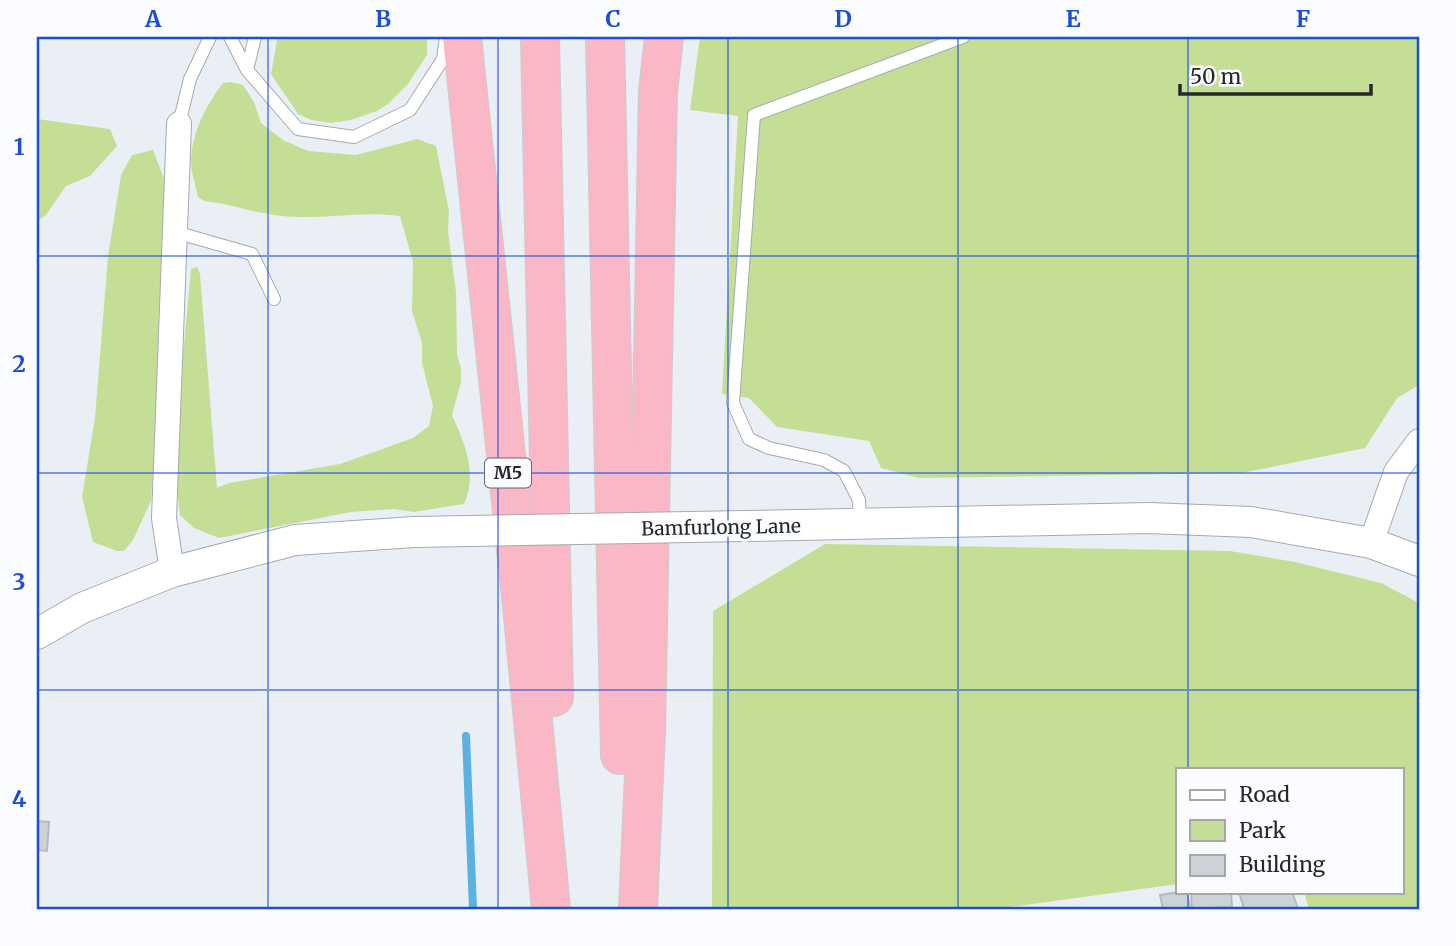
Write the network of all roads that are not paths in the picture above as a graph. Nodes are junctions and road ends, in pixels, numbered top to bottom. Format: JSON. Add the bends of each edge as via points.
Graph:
{"nodes":[{"id":1,"x":210,"y":37,"type":"edge"},
{"id":2,"x":230,"y":37,"type":"edge"},
{"id":3,"x":255,"y":37,"type":"edge"},
{"id":4,"x":446,"y":37,"type":"edge"},
{"id":5,"x":462,"y":37,"type":"edge"},
{"id":6,"x":540,"y":37,"type":"edge"},
{"id":7,"x":605,"y":37,"type":"edge"},
{"id":8,"x":664,"y":37,"type":"edge"},
{"id":9,"x":963,"y":37,"type":"edge"},
{"id":10,"x":247,"y":70,"type":"junction"},
{"id":11,"x":179,"y":124,"type":"joint"},
{"id":12,"x":175,"y":232,"type":"junction"},
{"id":13,"x":274,"y":299,"type":"dead end"},
{"id":14,"x":1419,"y":442,"type":"edge"},
{"id":15,"x":860,"y":524,"type":"junction"},
{"id":16,"x":1371,"y":543,"type":"junction"},
{"id":17,"x":1419,"y":561,"type":"edge"},
{"id":18,"x":172,"y":572,"type":"junction"},
{"id":19,"x":37,"y":635,"type":"edge"},
{"id":20,"x":551,"y":909,"type":"edge"},
{"id":21,"x":559,"y":909,"type":"edge"},
{"id":22,"x":623,"y":909,"type":"edge"},
{"id":23,"x":638,"y":909,"type":"edge"}],
"edges":[{"from":1,"to":11,"type":"lane","via":[[190,79]]},
{"from":2,"to":10,"type":"lane"},
{"from":3,"to":10,"type":"lane"},
{"from":4,"to":10,"type":"lane","via":[[443,59],[410,110],[354,137],[298,129]]},
{"from":5,"to":20,"type":"highway","number":"M5"},
{"from":6,"to":21,"type":"highway","number":"M5"},
{"from":7,"to":22,"type":"highway"},
{"from":8,"to":23,"type":"highway","via":[[658,92],[646,731]]},
{"from":9,"to":15,"type":"lane","via":[[754,116],[733,403],[749,439],[824,460],[844,471],[859,500]]},
{"from":11,"to":12,"type":"street"},
{"from":12,"to":13,"type":"lane","via":[[252,254]]},
{"from":12,"to":18,"type":"street","via":[[164,518]]},
{"from":14,"to":16,"type":"street","via":[[1396,472]]},
{"from":15,"to":16,"type":"street","name":"Bamfurlong Lane","via":[[1149,518],[1251,522]]},
{"from":15,"to":18,"type":"street","name":"Bamfurlong Lane","bridge":true,"via":[[414,531],[295,540]]},
{"from":16,"to":17,"type":"street","name":"Bamfurlong Lane"},
{"from":18,"to":19,"type":"street","name":"Bamfurlong Lane","via":[[82,608]]}]}
